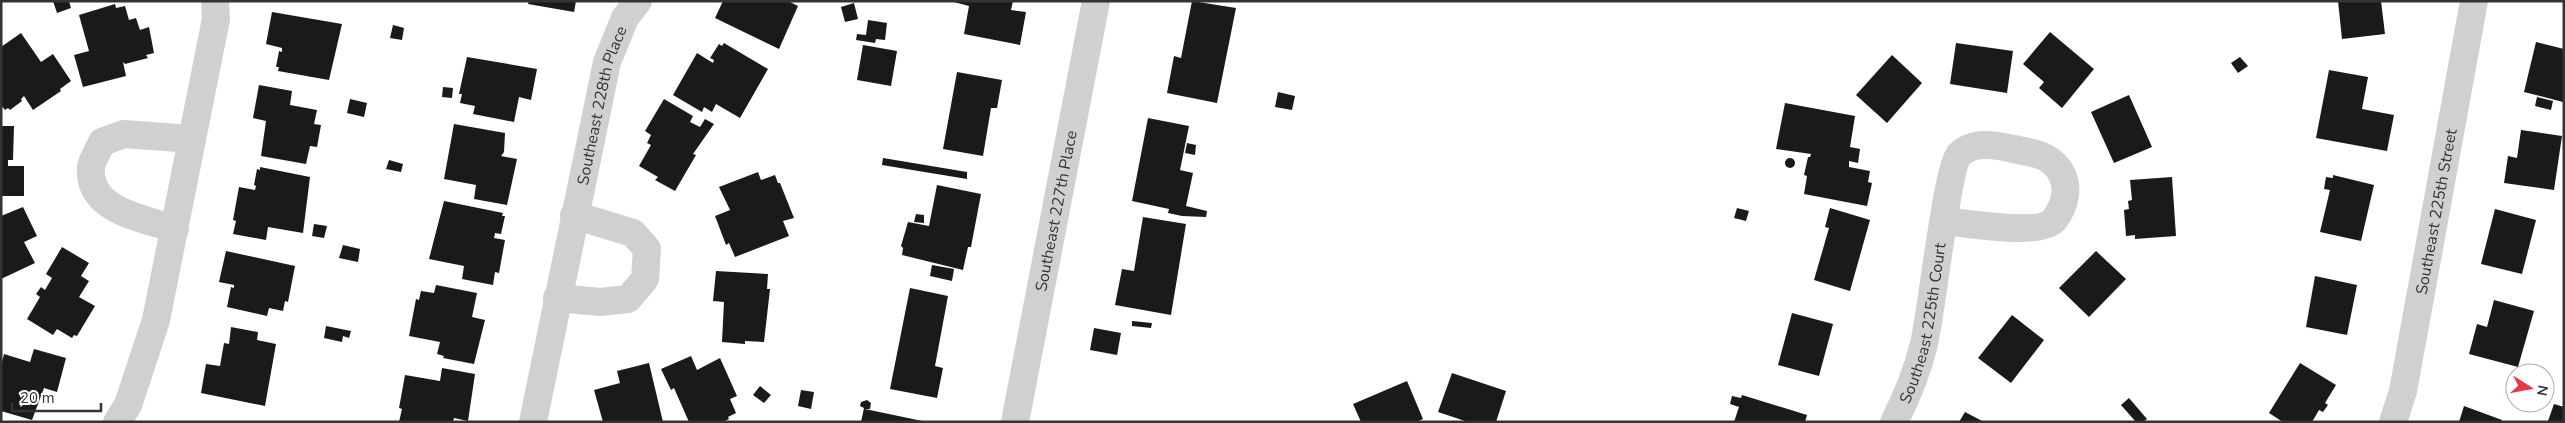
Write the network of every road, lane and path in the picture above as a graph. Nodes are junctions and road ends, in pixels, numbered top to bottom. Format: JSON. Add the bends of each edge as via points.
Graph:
{"nodes":[{"id":1,"x":215,"y":1,"type":"edge"},
{"id":2,"x":638,"y":1,"type":"edge"},
{"id":3,"x":1096,"y":1,"type":"edge"},
{"id":4,"x":2474,"y":1,"type":"edge"},
{"id":5,"x":192,"y":139,"type":"junction"},
{"id":6,"x":574,"y":215,"type":"junction"},
{"id":7,"x":1944,"y":221,"type":"dead end"},
{"id":8,"x":175,"y":229,"type":"junction"},
{"id":9,"x":557,"y":298,"type":"junction"},
{"id":10,"x":117,"y":422,"type":"edge"},
{"id":11,"x":533,"y":422,"type":"edge"},
{"id":12,"x":1015,"y":422,"type":"edge"},
{"id":13,"x":1894,"y":422,"type":"edge"},
{"id":14,"x":2393,"y":422,"type":"edge"}],
"edges":[{"from":1,"to":5,"type":"street","via":[[216,18]]},
{"from":2,"to":6,"type":"street","name":"Southeast 228th Place","via":[[625,18],[606,62]]},
{"from":3,"to":12,"type":"street","name":"Southeast 227th Place"},
{"from":4,"to":14,"type":"street","name":"Southeast 225th Street","via":[[2403,392]]},
{"from":5,"to":8,"type":"street"},
{"from":5,"to":8,"type":"street","via":[[124,134],[102,142],[91,166],[92,186],[108,207]]},
{"from":6,"to":9,"type":"street","name":"Southeast 228th Place"},
{"from":6,"to":9,"type":"street","via":[[633,233],[647,248],[645,279],[628,300],[600,302]]},
{"from":7,"to":13,"type":"street","name":"Southeast 225th Court","via":[[1924,344],[1909,392]]},
{"from":8,"to":10,"type":"street","via":[[156,320],[128,405]]},
{"from":9,"to":11,"type":"street","name":"Southeast 228th Place"}]}
